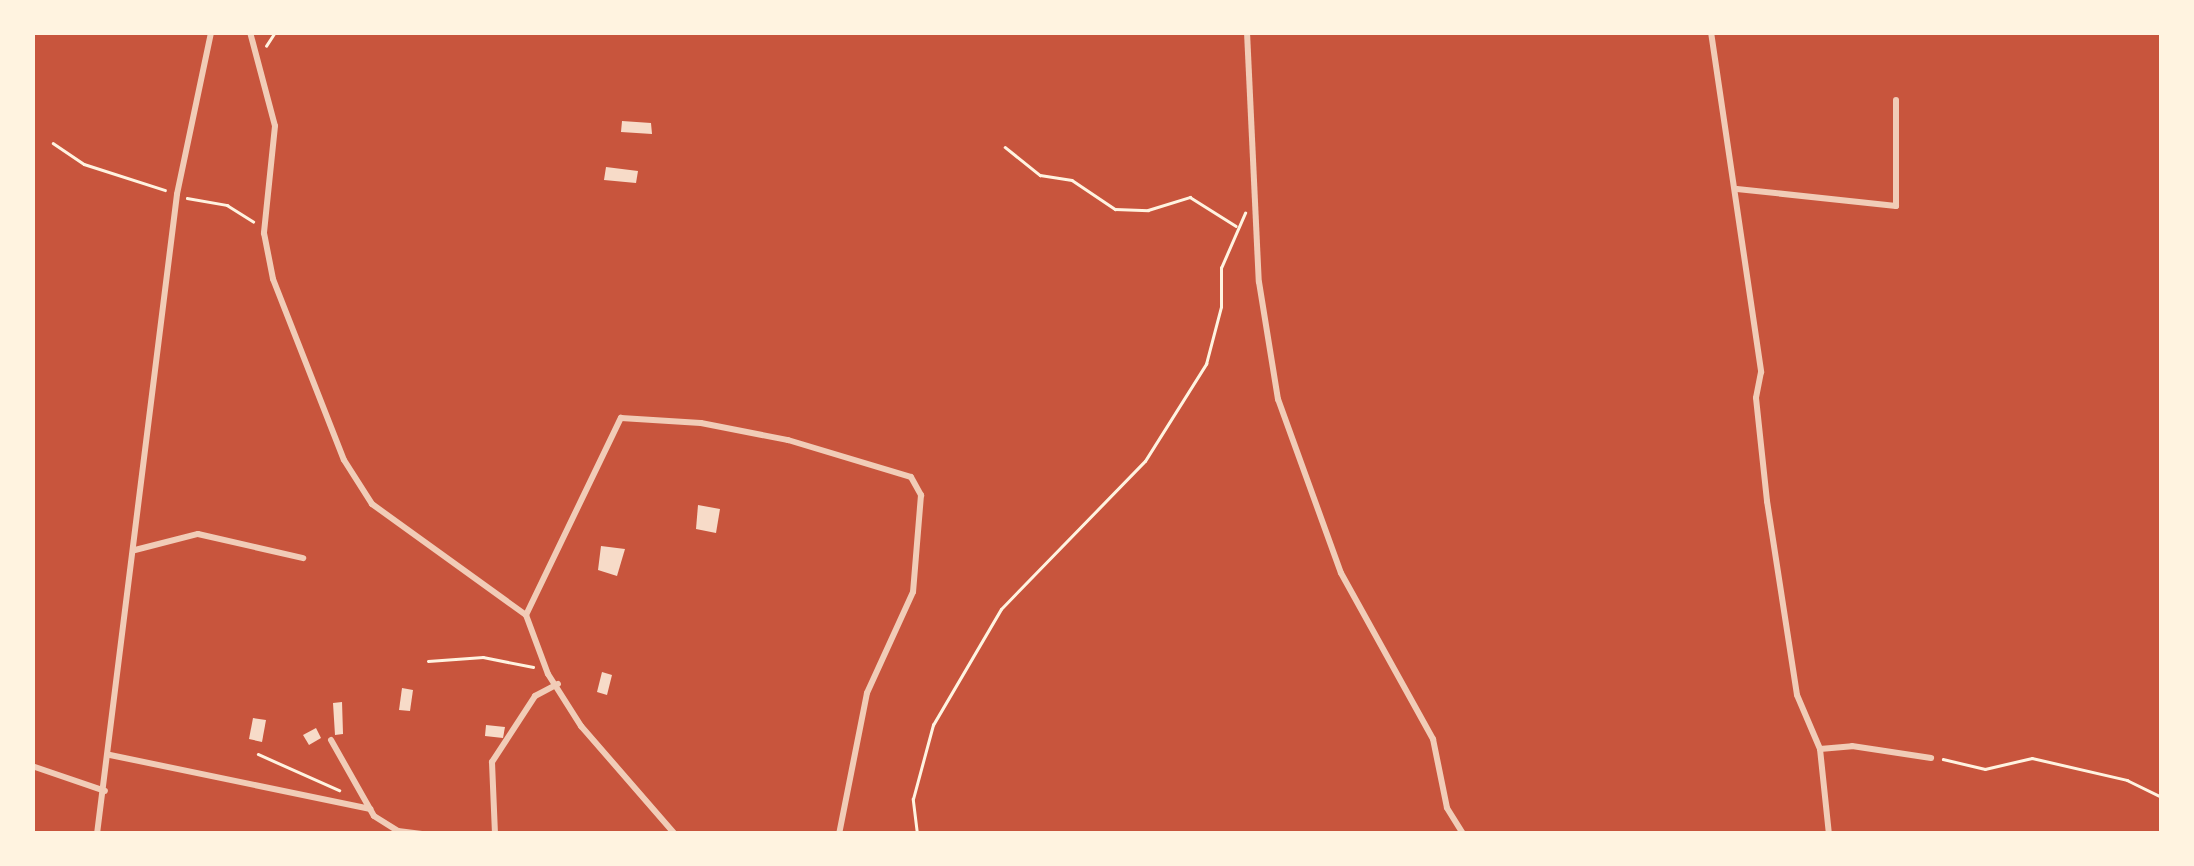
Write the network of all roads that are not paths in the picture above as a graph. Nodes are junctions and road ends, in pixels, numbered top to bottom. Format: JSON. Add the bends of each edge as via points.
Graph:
{"nodes":[{"id":1,"x":211,"y":32,"type":"edge"},
{"id":2,"x":250,"y":32,"type":"edge"},
{"id":3,"x":1247,"y":32,"type":"edge"},
{"id":4,"x":1711,"y":32,"type":"edge"},
{"id":5,"x":1896,"y":100,"type":"dead end"},
{"id":6,"x":1737,"y":188,"type":"junction"},
{"id":7,"x":135,"y":550,"type":"junction"},
{"id":8,"x":304,"y":558,"type":"dead end"},
{"id":9,"x":526,"y":615,"type":"junction"},
{"id":10,"x":558,"y":684,"type":"junction"},
{"id":11,"x":332,"y":740,"type":"dead end"},
{"id":12,"x":1820,"y":749,"type":"junction"},
{"id":13,"x":110,"y":755,"type":"junction"},
{"id":14,"x":1931,"y":758,"type":"road end"},
{"id":15,"x":32,"y":766,"type":"edge"},
{"id":16,"x":104,"y":790,"type":"junction"},
{"id":17,"x":370,"y":809,"type":"junction"},
{"id":18,"x":98,"y":834,"type":"edge"},
{"id":19,"x":424,"y":834,"type":"edge"},
{"id":20,"x":495,"y":834,"type":"edge"},
{"id":21,"x":675,"y":834,"type":"edge"},
{"id":22,"x":838,"y":834,"type":"edge"},
{"id":23,"x":1462,"y":834,"type":"edge"},
{"id":24,"x":1829,"y":834,"type":"edge"}],
"edges":[{"from":1,"to":7,"type":"street","via":[[178,194]]},
{"from":2,"to":9,"type":"street","via":[[275,126],[264,233],[278,302],[361,491]]},
{"from":3,"to":23,"type":"street","via":[[1252,198],[1264,334],[1278,399],[1341,574],[1433,738],[1448,808]]},
{"from":4,"to":6,"type":"street"},
{"from":5,"to":6,"type":"street","via":[[1896,206]]},
{"from":6,"to":12,"type":"street","via":[[1761,372],[1756,398],[1766,502],[1798,695]]},
{"from":7,"to":8,"type":"street","via":[[198,534]]},
{"from":7,"to":13,"type":"street"},
{"from":9,"to":10,"type":"street"},
{"from":9,"to":22,"type":"street","via":[[621,418],[701,423],[788,440],[911,476],[921,495],[913,592],[867,693]]},
{"from":10,"to":20,"type":"street","via":[[535,696],[492,762]]},
{"from":10,"to":21,"type":"street","via":[[581,726]]},
{"from":11,"to":17,"type":"street"},
{"from":12,"to":14,"type":"street","via":[[1852,746]]},
{"from":12,"to":24,"type":"street"},
{"from":13,"to":16,"type":"street"},
{"from":13,"to":17,"type":"street"},
{"from":15,"to":16,"type":"street"},
{"from":16,"to":18,"type":"street"},
{"from":17,"to":19,"type":"street","via":[[398,831]]}]}
